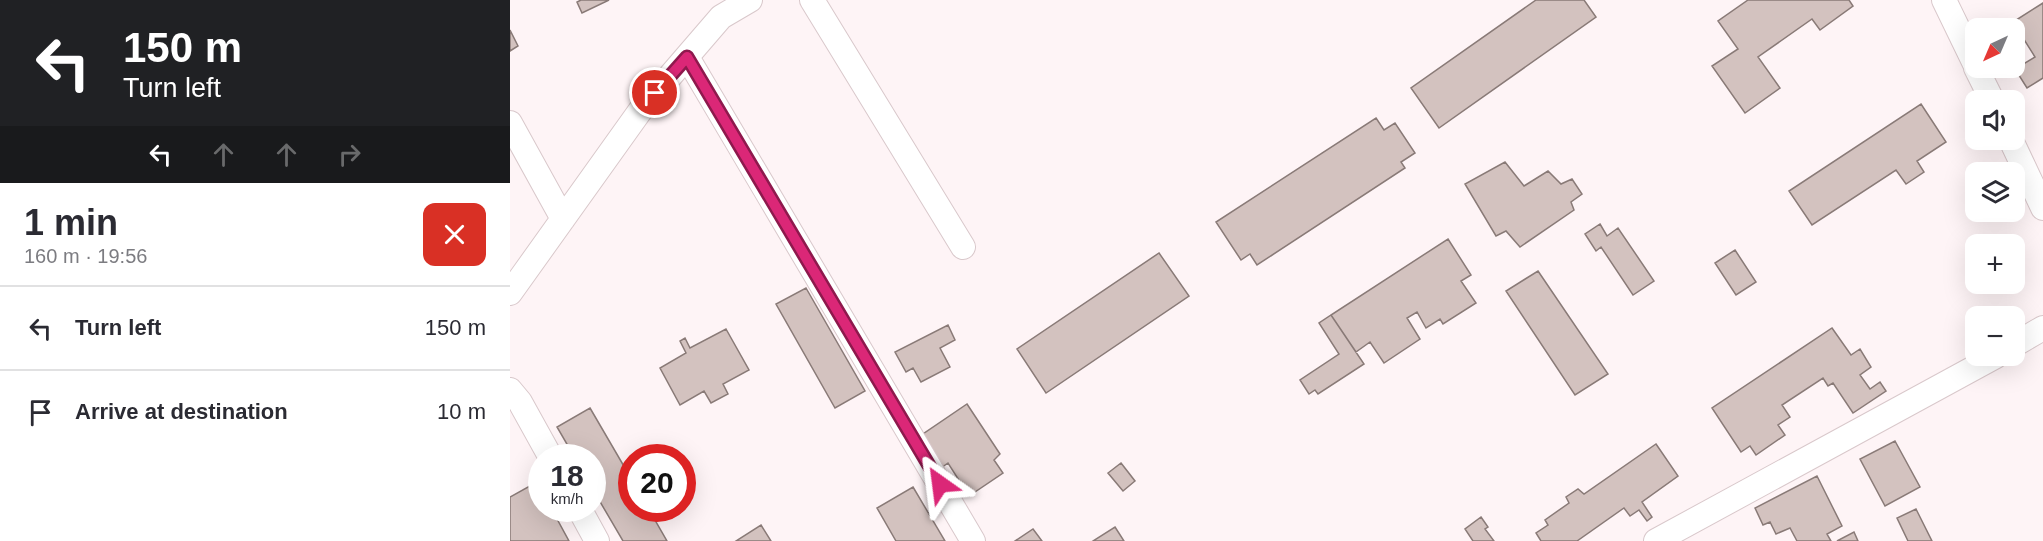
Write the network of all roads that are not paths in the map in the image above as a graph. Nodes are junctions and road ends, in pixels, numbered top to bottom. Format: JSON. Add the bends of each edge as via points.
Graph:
{"nodes":[{"id":1,"x":750,"y":0,"type":"edge"},
{"id":2,"x":812,"y":0,"type":"edge"},
{"id":3,"x":1944,"y":0,"type":"edge"},
{"id":4,"x":716,"y":9,"type":"edge"},
{"id":5,"x":1965,"y":44,"type":"edge"},
{"id":6,"x":687,"y":57,"type":"junction"},
{"id":7,"x":510,"y":123,"type":"edge"},
{"id":8,"x":2016,"y":150,"type":"edge"},
{"id":9,"x":2043,"y":207,"type":"edge"},
{"id":10,"x":563,"y":219,"type":"junction"},
{"id":11,"x":963,"y":246,"type":"dead end"},
{"id":12,"x":510,"y":293,"type":"edge"},
{"id":13,"x":2043,"y":328,"type":"edge"},
{"id":14,"x":2025,"y":339,"type":"edge"},
{"id":15,"x":1978,"y":366,"type":"edge"},
{"id":16,"x":510,"y":390,"type":"edge"},
{"id":17,"x":543,"y":444,"type":"edge"},
{"id":18,"x":587,"y":522,"type":"edge"},
{"id":19,"x":597,"y":541,"type":"edge"},
{"id":20,"x":974,"y":541,"type":"edge"},
{"id":21,"x":1656,"y":541,"type":"edge"}],
"edges":[{"from":1,"to":4,"type":"street"},
{"from":2,"to":11,"type":"street"},
{"from":3,"to":5,"type":"street"},
{"from":4,"to":6,"type":"street"},
{"from":6,"to":10,"type":"street","via":[[640,111]]},
{"from":6,"to":20,"type":"street"},
{"from":7,"to":10,"type":"street"},
{"from":8,"to":9,"type":"street"},
{"from":10,"to":12,"type":"street"},
{"from":13,"to":14,"type":"street"},
{"from":15,"to":21,"type":"street"},
{"from":16,"to":17,"type":"street"},
{"from":18,"to":19,"type":"street"}]}
